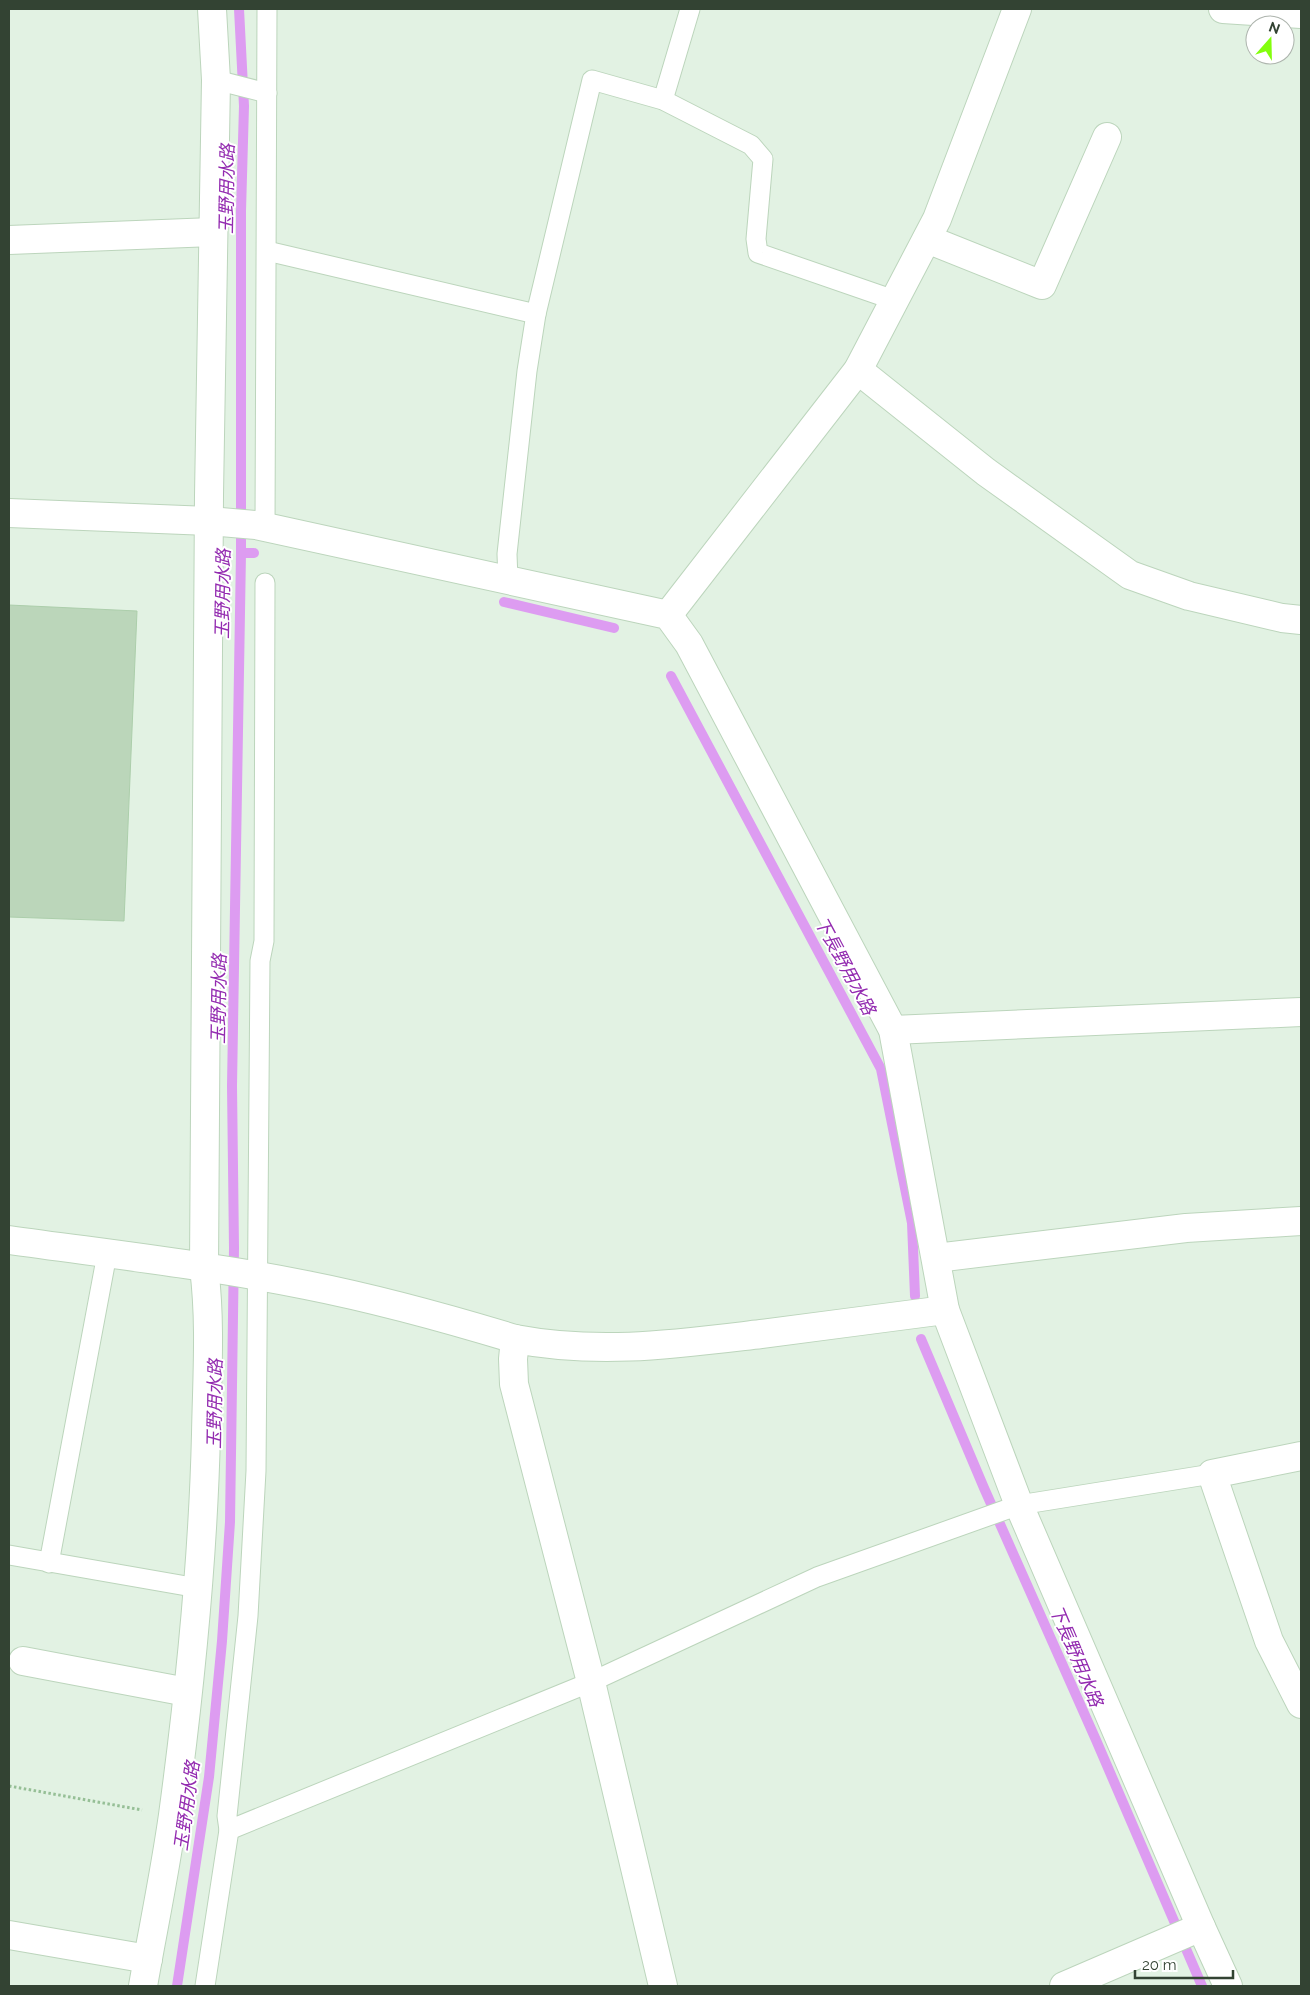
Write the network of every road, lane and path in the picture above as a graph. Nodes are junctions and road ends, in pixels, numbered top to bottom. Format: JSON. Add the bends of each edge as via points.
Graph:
{"nodes":[{"id":1,"x":212,"y":9,"type":"edge"},
{"id":2,"x":267,"y":9,"type":"edge"},
{"id":3,"x":690,"y":9,"type":"edge"},
{"id":4,"x":1018,"y":9,"type":"edge"},
{"id":5,"x":1223,"y":9,"type":"edge"},
{"id":6,"x":1301,"y":14,"type":"edge"},
{"id":7,"x":224,"y":82,"type":"junction"},
{"id":8,"x":266,"y":93,"type":"junction"},
{"id":9,"x":663,"y":100,"type":"junction"},
{"id":10,"x":1107,"y":137,"type":"dead end"},
{"id":11,"x":213,"y":232,"type":"junction"},
{"id":12,"x":927,"y":239,"type":"junction"},
{"id":13,"x":9,"y":240,"type":"edge"},
{"id":14,"x":267,"y":251,"type":"junction"},
{"id":15,"x":894,"y":300,"type":"junction"},
{"id":16,"x":536,"y":314,"type":"junction"},
{"id":17,"x":858,"y":370,"type":"junction"},
{"id":18,"x":9,"y":513,"type":"edge"},
{"id":19,"x":218,"y":522,"type":"junction"},
{"id":20,"x":260,"y":527,"type":"junction"},
{"id":21,"x":508,"y":580,"type":"junction"},
{"id":22,"x":265,"y":583,"type":"dead end"},
{"id":23,"x":668,"y":615,"type":"junction"},
{"id":24,"x":1301,"y":620,"type":"edge"},
{"id":25,"x":1301,"y":1012,"type":"edge"},
{"id":26,"x":892,"y":1030,"type":"junction"},
{"id":27,"x":1301,"y":1221,"type":"edge"},
{"id":28,"x":9,"y":1240,"type":"edge"},
{"id":29,"x":107,"y":1254,"type":"junction"},
{"id":30,"x":936,"y":1258,"type":"junction"},
{"id":31,"x":209,"y":1269,"type":"junction"},
{"id":32,"x":254,"y":1276,"type":"junction"},
{"id":33,"x":945,"y":1310,"type":"junction"},
{"id":34,"x":515,"y":1339,"type":"junction"},
{"id":35,"x":1301,"y":1456,"type":"edge"},
{"id":36,"x":1212,"y":1474,"type":"junction"},
{"id":37,"x":1004,"y":1511,"type":"junction"},
{"id":38,"x":9,"y":1555,"type":"edge"},
{"id":39,"x":49,"y":1563,"type":"junction"},
{"id":40,"x":198,"y":1588,"type":"junction"},
{"id":41,"x":22,"y":1661,"type":"dead end"},
{"id":42,"x":591,"y":1682,"type":"junction"},
{"id":43,"x":187,"y":1692,"type":"junction"},
{"id":44,"x":1301,"y":1704,"type":"edge"},
{"id":45,"x":9,"y":1786,"type":"edge"},
{"id":46,"x":173,"y":1815,"type":"junction"},
{"id":47,"x":229,"y":1830,"type":"junction"},
{"id":48,"x":1188,"y":1933,"type":"junction"},
{"id":49,"x":9,"y":1936,"type":"edge"},
{"id":50,"x":148,"y":1959,"type":"junction"},
{"id":51,"x":143,"y":1986,"type":"edge"},
{"id":52,"x":206,"y":1986,"type":"edge"},
{"id":53,"x":663,"y":1986,"type":"edge"},
{"id":54,"x":1064,"y":1986,"type":"edge"},
{"id":55,"x":1228,"y":1986,"type":"edge"}],
"edges":[{"from":1,"to":7,"type":"street"},
{"from":2,"to":8,"type":"lane"},
{"from":3,"to":9,"type":"lane"},
{"from":4,"to":12,"type":"street"},
{"from":5,"to":6,"type":"street"},
{"from":7,"to":8,"type":"lane"},
{"from":7,"to":11,"type":"street"},
{"from":8,"to":14,"type":"lane"},
{"from":9,"to":15,"type":"lane","via":[[751,145],[763,159],[756,239],[758,253]]},
{"from":9,"to":16,"type":"lane","via":[[592,80]]},
{"from":10,"to":12,"type":"street","via":[[1042,285]]},
{"from":11,"to":13,"type":"street"},
{"from":11,"to":19,"type":"street"},
{"from":12,"to":15,"type":"street"},
{"from":14,"to":16,"type":"lane"},
{"from":14,"to":20,"type":"lane"},
{"from":15,"to":17,"type":"street"},
{"from":16,"to":21,"type":"lane","via":[[508,544]]},
{"from":17,"to":23,"type":"street"},
{"from":17,"to":24,"type":"street","via":[[986,472],[1130,575],[1189,596]]},
{"from":18,"to":19,"type":"street"},
{"from":19,"to":20,"type":"street"},
{"from":19,"to":31,"type":"street"},
{"from":20,"to":21,"type":"street"},
{"from":21,"to":23,"type":"street"},
{"from":22,"to":32,"type":"lane","via":[[264,941],[260,961]]},
{"from":23,"to":26,"type":"street","via":[[689,644]]},
{"from":25,"to":26,"type":"street"},
{"from":26,"to":30,"type":"street"},
{"from":27,"to":30,"type":"street","via":[[1186,1228]]},
{"from":28,"to":29,"type":"street"},
{"from":29,"to":31,"type":"street"},
{"from":29,"to":39,"type":"lane"},
{"from":30,"to":33,"type":"street"},
{"from":31,"to":32,"type":"street"},
{"from":31,"to":40,"type":"street","via":[[203,1526]]},
{"from":32,"to":34,"type":"street","via":[[373,1299]]},
{"from":32,"to":47,"type":"lane","via":[[256,1471],[248,1616],[227,1816]]},
{"from":33,"to":34,"type":"street","via":[[662,1346],[604,1348]]},
{"from":33,"to":37,"type":"street"},
{"from":34,"to":42,"type":"street","via":[[514,1384]]},
{"from":35,"to":36,"type":"street"},
{"from":36,"to":37,"type":"lane"},
{"from":36,"to":44,"type":"street","via":[[1269,1640]]},
{"from":37,"to":42,"type":"lane","via":[[817,1577]]},
{"from":37,"to":48,"type":"street"},
{"from":38,"to":39,"type":"lane"},
{"from":39,"to":40,"type":"lane"},
{"from":40,"to":43,"type":"street"},
{"from":41,"to":43,"type":"street"},
{"from":42,"to":47,"type":"lane"},
{"from":42,"to":53,"type":"street"},
{"from":43,"to":46,"type":"street"},
{"from":45,"to":46,"type":"path"},
{"from":46,"to":50,"type":"street"},
{"from":47,"to":52,"type":"lane"},
{"from":48,"to":54,"type":"street"},
{"from":48,"to":55,"type":"street"},
{"from":49,"to":50,"type":"street"},
{"from":50,"to":51,"type":"street"}]}
